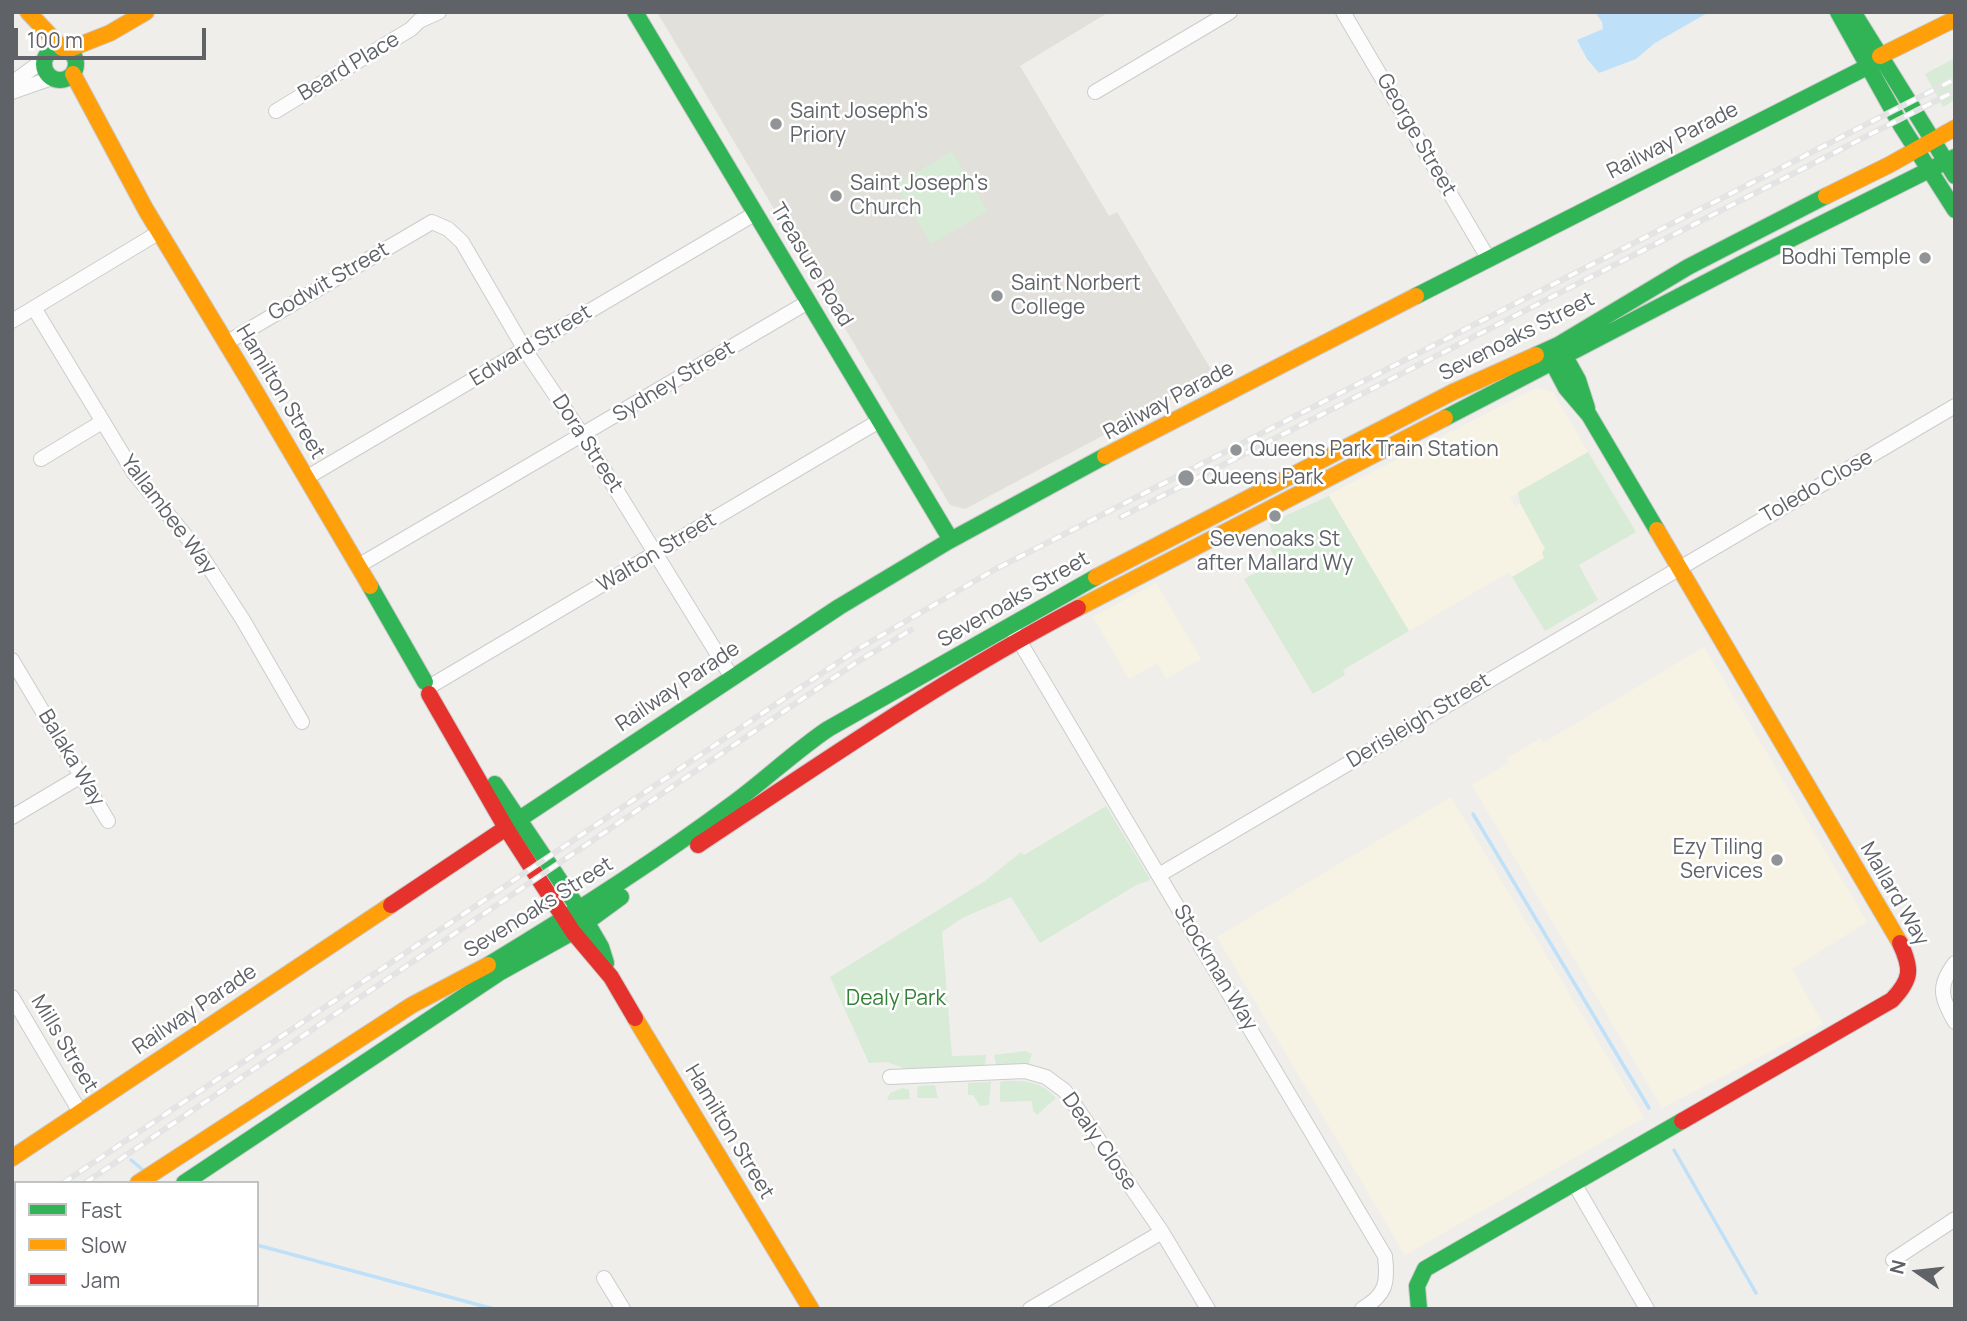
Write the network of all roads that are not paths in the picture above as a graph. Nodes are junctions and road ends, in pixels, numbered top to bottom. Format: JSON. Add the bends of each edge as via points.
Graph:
{"nodes":[{"id":1,"x":27,"y":12,"type":"edge"},
{"id":2,"x":146,"y":12,"type":"edge"},
{"id":3,"x":439,"y":12,"type":"edge"},
{"id":4,"x":635,"y":12,"type":"edge"},
{"id":5,"x":1230,"y":12,"type":"edge"},
{"id":6,"x":1343,"y":12,"type":"edge"},
{"id":7,"x":1838,"y":12,"type":"edge"},
{"id":8,"x":1853,"y":12,"type":"edge"},
{"id":9,"x":417,"y":16,"type":"edge"},
{"id":10,"x":1955,"y":19,"type":"edge"},
{"id":11,"x":1880,"y":56,"type":"junction"},
{"id":12,"x":46,"y":58,"type":"junction"},
{"id":13,"x":66,"y":66,"type":"junction"},
{"id":14,"x":1867,"y":67,"type":"junction"},
{"id":15,"x":12,"y":83,"type":"edge"},
{"id":16,"x":12,"y":92,"type":"edge"},
{"id":17,"x":1095,"y":92,"type":"dead end"},
{"id":18,"x":276,"y":111,"type":"dead end"},
{"id":19,"x":1955,"y":128,"type":"edge"},
{"id":20,"x":1932,"y":141,"type":"junction"},
{"id":21,"x":1916,"y":150,"type":"junction"},
{"id":22,"x":1950,"y":159,"type":"edge"},
{"id":23,"x":1929,"y":170,"type":"junction"},
{"id":24,"x":1955,"y":176,"type":"edge"},
{"id":25,"x":1955,"y":210,"type":"edge"},
{"id":26,"x":756,"y":212,"type":"junction"},
{"id":27,"x":432,"y":222,"type":"joint"},
{"id":28,"x":158,"y":233,"type":"junction"},
{"id":29,"x":1488,"y":258,"type":"junction"},
{"id":30,"x":808,"y":302,"type":"junction"},
{"id":31,"x":34,"y":308,"type":"junction"},
{"id":32,"x":12,"y":321,"type":"edge"},
{"id":33,"x":226,"y":343,"type":"junction"},
{"id":34,"x":525,"y":350,"type":"junction"},
{"id":35,"x":1555,"y":354,"type":"junction"},
{"id":36,"x":1955,"y":406,"type":"edge"},
{"id":37,"x":879,"y":421,"type":"junction"},
{"id":38,"x":103,"y":422,"type":"junction"},
{"id":39,"x":583,"y":436,"type":"junction"},
{"id":40,"x":41,"y":459,"type":"dead end"},
{"id":41,"x":306,"y":478,"type":"junction"},
{"id":42,"x":951,"y":540,"type":"junction"},
{"id":43,"x":657,"y":553,"type":"junction"},
{"id":44,"x":358,"y":566,"type":"junction"},
{"id":45,"x":1679,"y":568,"type":"junction"},
{"id":46,"x":1014,"y":632,"type":"junction"},
{"id":47,"x":12,"y":660,"type":"edge"},
{"id":48,"x":732,"y":676,"type":"junction"},
{"id":49,"x":430,"y":688,"type":"junction"},
{"id":50,"x":302,"y":722,"type":"dead end"},
{"id":51,"x":81,"y":776,"type":"junction"},
{"id":52,"x":12,"y":817,"type":"edge"},
{"id":53,"x":108,"y":821,"type":"dead end"},
{"id":54,"x":512,"y":824,"type":"junction"},
{"id":55,"x":1160,"y":875,"type":"junction"},
{"id":56,"x":583,"y":915,"type":"junction"},
{"id":57,"x":568,"y":925,"type":"junction"},
{"id":58,"x":1955,"y":963,"type":"edge"},
{"id":59,"x":611,"y":977,"type":"junction"},
{"id":60,"x":12,"y":998,"type":"edge"},
{"id":61,"x":1955,"y":1022,"type":"edge"},
{"id":62,"x":890,"y":1077,"type":"dead end"},
{"id":63,"x":80,"y":1112,"type":"junction"},
{"id":64,"x":12,"y":1158,"type":"edge"},
{"id":65,"x":142,"y":1181,"type":"edge"},
{"id":66,"x":187,"y":1181,"type":"edge"},
{"id":67,"x":1574,"y":1183,"type":"junction"},
{"id":68,"x":1955,"y":1219,"type":"edge"},
{"id":69,"x":1162,"y":1233,"type":"junction"},
{"id":70,"x":1893,"y":1261,"type":"dead end"},
{"id":71,"x":604,"y":1278,"type":"dead end"},
{"id":72,"x":622,"y":1309,"type":"edge"},
{"id":73,"x":811,"y":1309,"type":"edge"},
{"id":74,"x":1030,"y":1309,"type":"edge"},
{"id":75,"x":1208,"y":1309,"type":"edge"},
{"id":76,"x":1362,"y":1309,"type":"edge"},
{"id":77,"x":1419,"y":1309,"type":"edge"},
{"id":78,"x":1647,"y":1309,"type":"edge"}],
"edges":[{"from":1,"to":12,"type":"street","name":"Hamilton Street"},
{"from":1,"to":13,"type":"street","name":"Hamilton Street"},
{"from":2,"to":13,"type":"street","via":[[102,36]]},
{"from":3,"to":9,"type":"street","name":"Beard Place"},
{"from":4,"to":26,"type":"street","name":"Treasure Road"},
{"from":5,"to":17,"type":"street"},
{"from":6,"to":29,"type":"street","name":"George Street"},
{"from":7,"to":14,"type":"street"},
{"from":8,"to":11,"type":"street"},
{"from":9,"to":18,"type":"street","name":"Beard Place","via":[[411,29]]},
{"from":10,"to":11,"type":"street"},
{"from":11,"to":20,"type":"street"},
{"from":12,"to":13,"type":"street","via":[[53,50]]},
{"from":12,"to":13,"type":"street","name":"Hamilton Street","via":[[45,70]]},
{"from":12,"to":15,"type":"street"},
{"from":13,"to":16,"type":"street"},
{"from":13,"to":28,"type":"street","name":"Hamilton Street"},
{"from":14,"to":21,"type":"street"},
{"from":14,"to":29,"type":"street","name":"Railway Parade"},
{"from":19,"to":20,"type":"street","name":"Sevenoaks Street"},
{"from":20,"to":21,"type":"street","name":"Sevenoaks Street"},
{"from":20,"to":22,"type":"street"},
{"from":21,"to":23,"type":"street"},
{"from":21,"to":35,"type":"street","name":"Sevenoaks Street","via":[[1722,248]]},
{"from":22,"to":23,"type":"street","name":"Sevenoaks Street"},
{"from":22,"to":24,"type":"street"},
{"from":23,"to":25,"type":"street"},
{"from":23,"to":35,"type":"street","name":"Sevenoaks Street"},
{"from":26,"to":30,"type":"street","name":"Treasure Road"},
{"from":26,"to":34,"type":"street","name":"Edward Street"},
{"from":27,"to":33,"type":"street","name":"Godwit Street"},
{"from":27,"to":34,"type":"street","name":"Dora Street","via":[[462,242]]},
{"from":28,"to":31,"type":"street"},
{"from":28,"to":33,"type":"street","name":"Hamilton Street"},
{"from":29,"to":42,"type":"street","name":"Railway Parade"},
{"from":30,"to":37,"type":"street","name":"Treasure Road"},
{"from":30,"to":39,"type":"street","name":"Sydney Street"},
{"from":31,"to":32,"type":"street"},
{"from":31,"to":38,"type":"street","name":"Yallambee Way"},
{"from":33,"to":41,"type":"street","name":"Hamilton Street"},
{"from":34,"to":39,"type":"street","name":"Dora Street"},
{"from":34,"to":41,"type":"street","name":"Edward Street"},
{"from":35,"to":45,"type":"street","name":"Mallard Way","via":[[1578,380],[1589,415]]},
{"from":35,"to":46,"type":"street","name":"Sevenoaks Street","via":[[1455,391],[1058,597]]},
{"from":36,"to":45,"type":"street","name":"Toledo Close"},
{"from":37,"to":42,"type":"street","name":"Treasure Road"},
{"from":37,"to":43,"type":"street","name":"Walton Street"},
{"from":38,"to":40,"type":"street"},
{"from":38,"to":50,"type":"street","name":"Yallambee Way","via":[[134,473],[199,552]]},
{"from":39,"to":43,"type":"street","name":"Dora Street"},
{"from":39,"to":44,"type":"street","name":"Sydney Street"},
{"from":41,"to":44,"type":"street","name":"Hamilton Street"},
{"from":42,"to":48,"type":"street","name":"Railway Parade"},
{"from":43,"to":48,"type":"street","name":"Dora Street"},
{"from":43,"to":49,"type":"street","name":"Walton Street"},
{"from":44,"to":49,"type":"street","name":"Hamilton Street"},
{"from":45,"to":55,"type":"street","name":"Derisleigh Street"},
{"from":45,"to":67,"type":"street","name":"Mallard Way","via":[[1900,944],[1910,974],[1892,1000]]},
{"from":46,"to":55,"type":"street","name":"Stockman Way"},
{"from":46,"to":56,"type":"street","name":"Sevenoaks Street","via":[[908,706]]},
{"from":46,"to":56,"type":"street","name":"Sevenoaks Street","via":[[828,729]]},
{"from":47,"to":51,"type":"street","name":"Balaka Way"},
{"from":48,"to":54,"type":"street","name":"Railway Parade"},
{"from":49,"to":54,"type":"street","name":"Hamilton Street"},
{"from":51,"to":52,"type":"street"},
{"from":51,"to":53,"type":"street","name":"Balaka Way"},
{"from":54,"to":56,"type":"street","name":"Hamilton Street"},
{"from":54,"to":57,"type":"street","name":"Hamilton Street"},
{"from":54,"to":63,"type":"street","name":"Railway Parade"},
{"from":55,"to":76,"type":"street","name":"Stockman Way","via":[[1385,1255],[1388,1281],[1375,1301]]},
{"from":56,"to":57,"type":"street","name":"Sevenoaks Street"},
{"from":56,"to":59,"type":"street","name":"Hamilton Street"},
{"from":57,"to":59,"type":"street","name":"Hamilton Street"},
{"from":57,"to":65,"type":"street","name":"Sevenoaks Street","via":[[412,1005]]},
{"from":57,"to":66,"type":"street","name":"Sevenoaks Street"},
{"from":58,"to":61,"type":"street","via":[[1944,978],[1942,992]]},
{"from":59,"to":73,"type":"street","name":"Hamilton Street"},
{"from":60,"to":63,"type":"street","name":"Mills Street"},
{"from":62,"to":69,"type":"street","name":"Dealy Close","via":[[1026,1071],[1046,1077],[1065,1091]]},
{"from":63,"to":64,"type":"street","name":"Railway Parade"},
{"from":67,"to":77,"type":"street","name":"Mallard Way","via":[[1425,1269],[1417,1286]]},
{"from":67,"to":78,"type":"street"},
{"from":68,"to":70,"type":"street"},
{"from":69,"to":74,"type":"street"},
{"from":69,"to":75,"type":"street","name":"Dealy Close"},
{"from":71,"to":72,"type":"street"}]}
